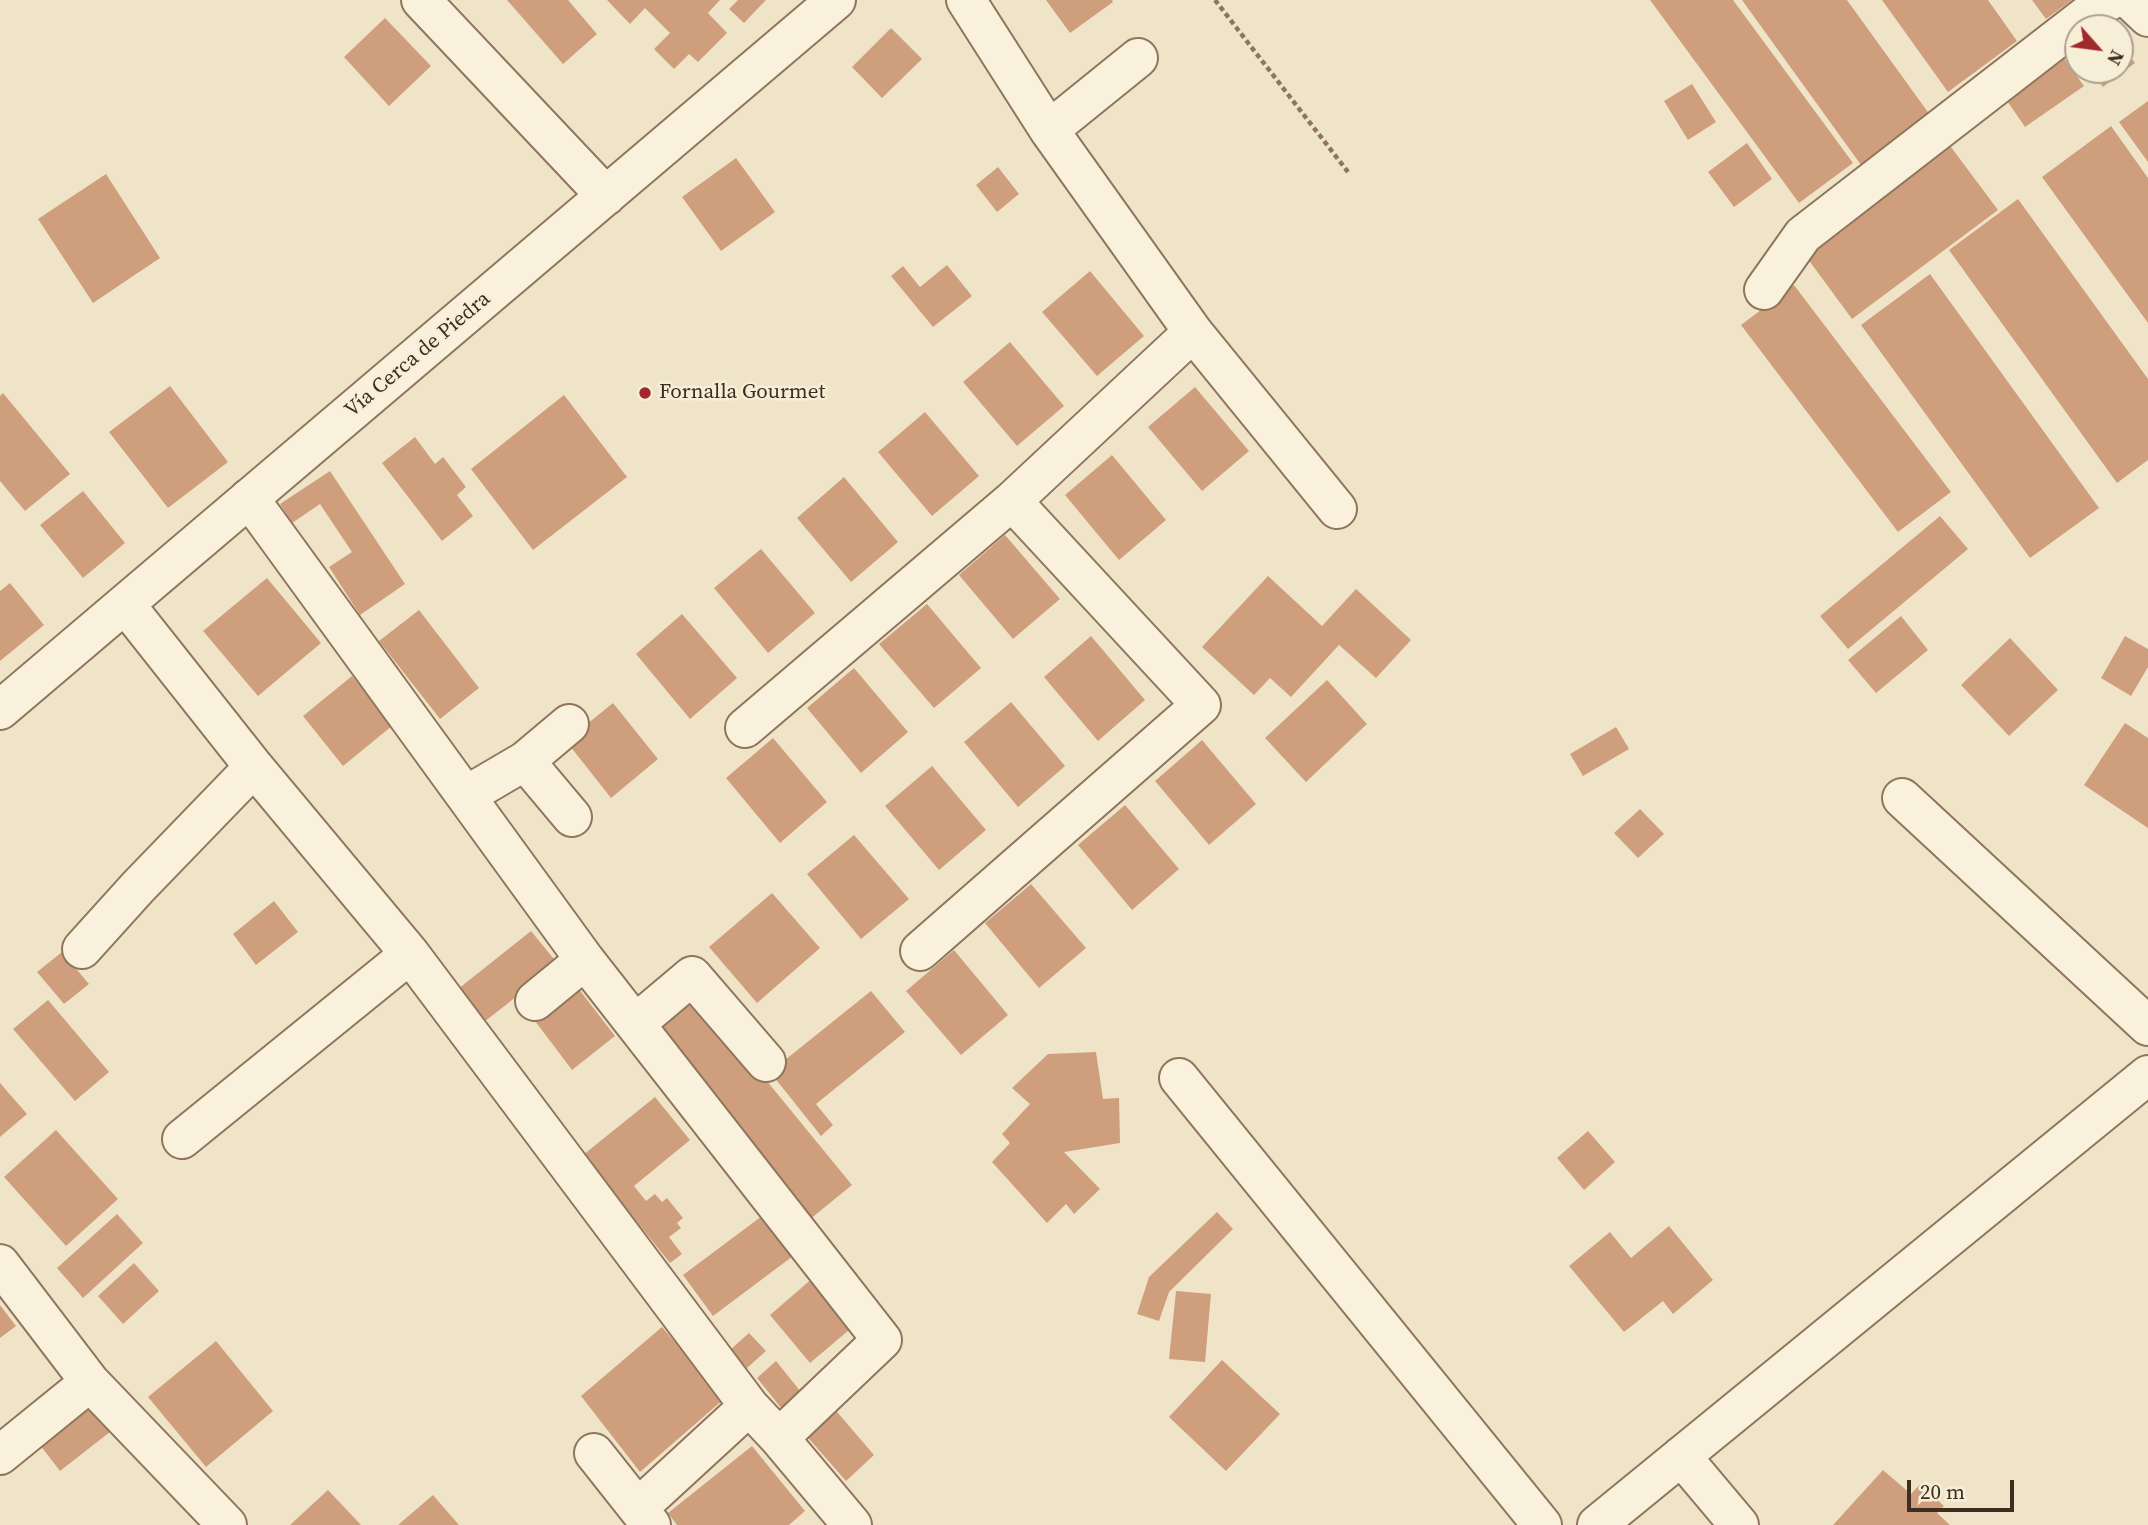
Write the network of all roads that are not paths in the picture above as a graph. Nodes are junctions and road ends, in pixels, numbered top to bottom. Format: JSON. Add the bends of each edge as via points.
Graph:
{"nodes":[{"id":1,"x":421,"y":0,"type":"edge"},
{"id":2,"x":836,"y":0,"type":"edge"},
{"id":3,"x":966,"y":0,"type":"edge"},
{"id":4,"x":2111,"y":0,"type":"edge"},
{"id":5,"x":2130,"y":0,"type":"edge"},
{"id":6,"x":2148,"y":18,"type":"edge"},
{"id":7,"x":1138,"y":58,"type":"dead end"},
{"id":8,"x":1049,"y":130,"type":"junction"},
{"id":9,"x":606,"y":196,"type":"junction"},
{"id":10,"x":1765,"y":290,"type":"dead end"},
{"id":11,"x":1193,"y":332,"type":"junction"},
{"id":12,"x":249,"y":498,"type":"junction"},
{"id":13,"x":1012,"y":501,"type":"junction"},
{"id":14,"x":1338,"y":509,"type":"dead end"},
{"id":15,"x":125,"y":604,"type":"junction"},
{"id":16,"x":0,"y":710,"type":"edge"},
{"id":17,"x":569,"y":724,"type":"dead end"},
{"id":18,"x":745,"y":728,"type":"dead end"},
{"id":19,"x":525,"y":761,"type":"junction"},
{"id":20,"x":254,"y":767,"type":"junction"},
{"id":21,"x":467,"y":795,"type":"junction"},
{"id":22,"x":1902,"y":798,"type":"dead end"},
{"id":23,"x":572,"y":817,"type":"dead end"},
{"id":24,"x":82,"y":949,"type":"dead end"},
{"id":25,"x":920,"y":951,"type":"dead end"},
{"id":26,"x":410,"y":954,"type":"junction"},
{"id":27,"x":585,"y":960,"type":"junction"},
{"id":28,"x":535,"y":1001,"type":"dead end"},
{"id":29,"x":635,"y":1024,"type":"junction"},
{"id":30,"x":2148,"y":1026,"type":"edge"},
{"id":31,"x":766,"y":1062,"type":"dead end"},
{"id":32,"x":2148,"y":1075,"type":"edge"},
{"id":33,"x":1178,"y":1078,"type":"dead end"},
{"id":34,"x":182,"y":1139,"type":"dead end"},
{"id":35,"x":0,"y":1264,"type":"edge"},
{"id":36,"x":90,"y":1382,"type":"junction"},
{"id":37,"x":749,"y":1406,"type":"junction"},
{"id":38,"x":779,"y":1438,"type":"junction"},
{"id":39,"x":594,"y":1453,"type":"dead end"},
{"id":40,"x":0,"y":1455,"type":"edge"},
{"id":41,"x":1681,"y":1457,"type":"junction"},
{"id":42,"x":645,"y":1516,"type":"edge"},
{"id":43,"x":227,"y":1525,"type":"edge"},
{"id":44,"x":852,"y":1525,"type":"edge"},
{"id":45,"x":1542,"y":1525,"type":"edge"},
{"id":46,"x":1597,"y":1525,"type":"edge"},
{"id":47,"x":1739,"y":1525,"type":"edge"}],
"edges":[{"from":1,"to":9,"type":"street"},
{"from":2,"to":9,"type":"street","name":"Vía Cerca de Piedra"},
{"from":3,"to":8,"type":"street"},
{"from":4,"to":10,"type":"street","via":[[1803,235]]},
{"from":5,"to":6,"type":"street"},
{"from":7,"to":8,"type":"street"},
{"from":8,"to":11,"type":"street"},
{"from":9,"to":12,"type":"street","name":"Vía Cerca de Piedra"},
{"from":11,"to":13,"type":"street"},
{"from":11,"to":14,"type":"street"},
{"from":12,"to":15,"type":"street","name":"Vía Cerca de Piedra"},
{"from":12,"to":21,"type":"street"},
{"from":13,"to":18,"type":"street"},
{"from":13,"to":25,"type":"street","via":[[1201,705]]},
{"from":15,"to":16,"type":"street","name":"Vía Cerca de Piedra"},
{"from":15,"to":20,"type":"street"},
{"from":17,"to":19,"type":"street"},
{"from":19,"to":21,"type":"street"},
{"from":19,"to":23,"type":"street"},
{"from":20,"to":24,"type":"street"},
{"from":20,"to":26,"type":"street"},
{"from":21,"to":27,"type":"street"},
{"from":22,"to":30,"type":"street"},
{"from":26,"to":34,"type":"street"},
{"from":26,"to":37,"type":"street"},
{"from":27,"to":28,"type":"street"},
{"from":27,"to":29,"type":"street"},
{"from":29,"to":31,"type":"street","via":[[692,976]]},
{"from":29,"to":38,"type":"street","via":[[881,1340]]},
{"from":32,"to":41,"type":"street"},
{"from":33,"to":45,"type":"street"},
{"from":35,"to":36,"type":"street"},
{"from":36,"to":40,"type":"street"},
{"from":36,"to":43,"type":"street"},
{"from":37,"to":38,"type":"street"},
{"from":37,"to":42,"type":"street"},
{"from":38,"to":44,"type":"street"},
{"from":39,"to":42,"type":"street"},
{"from":41,"to":46,"type":"street"},
{"from":41,"to":47,"type":"street"}]}
